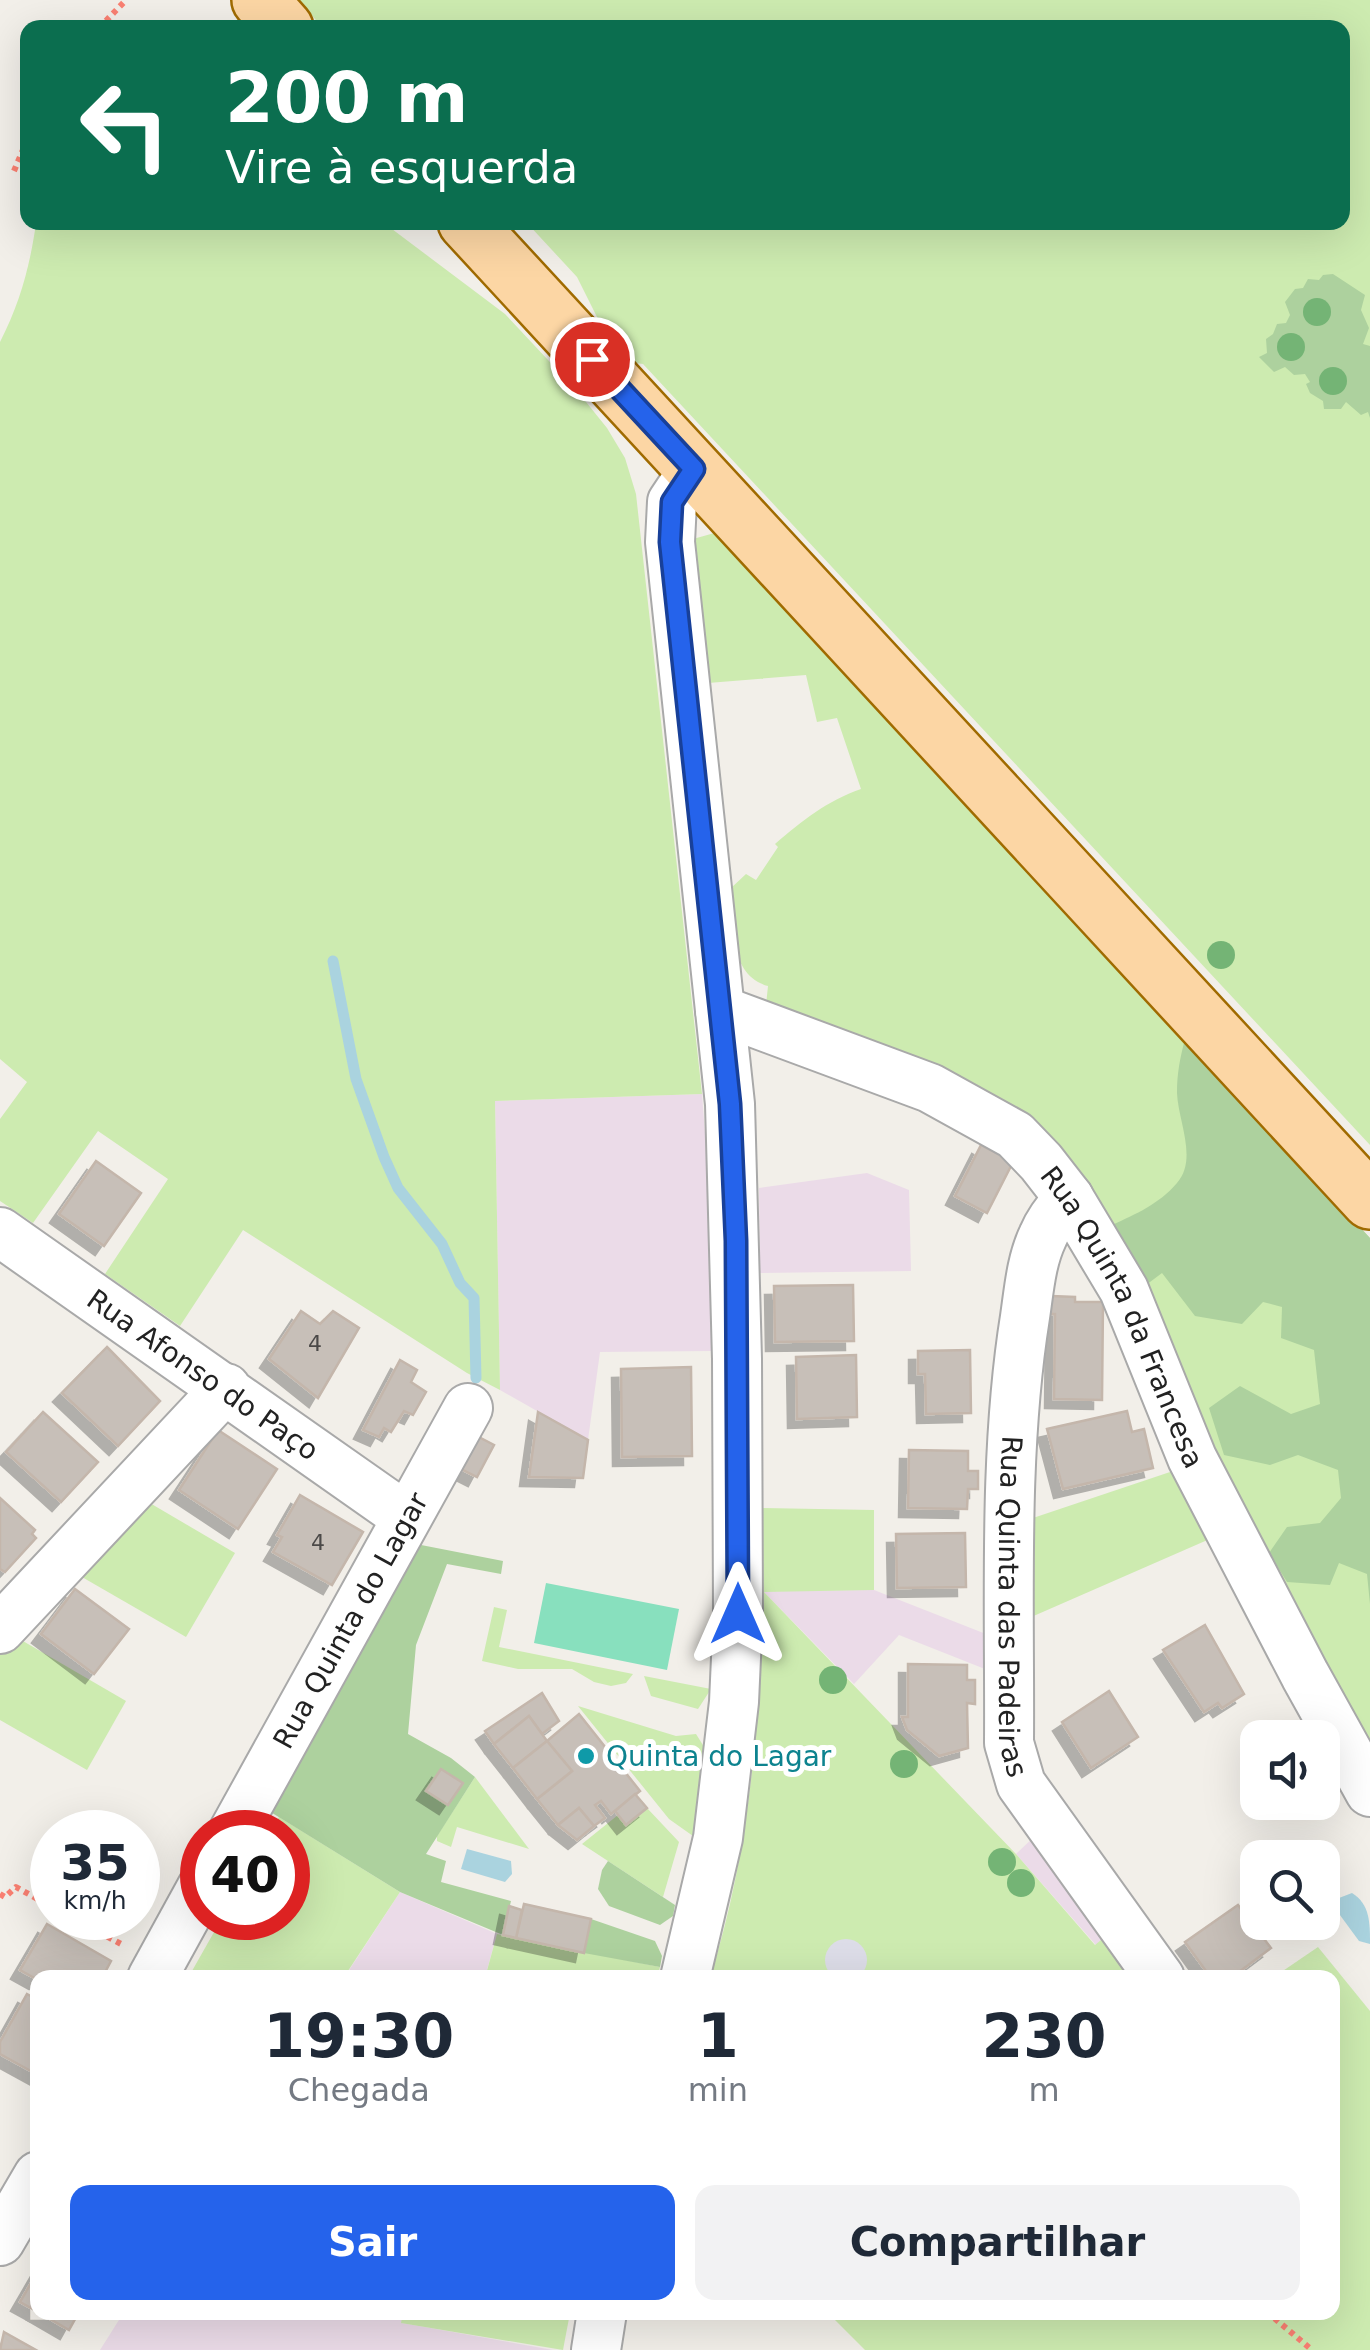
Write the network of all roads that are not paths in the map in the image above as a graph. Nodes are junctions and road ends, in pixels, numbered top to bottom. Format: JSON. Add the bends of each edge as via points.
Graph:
{"nodes":[{"id":1,"x":260,"y":0,"type":"edge"},
{"id":2,"x":278,"y":20,"type":"edge"},
{"id":3,"x":473,"y":230,"type":"edge"},
{"id":4,"x":694,"y":469,"type":"junction"},
{"id":5,"x":720,"y":1010,"type":"junction"},
{"id":6,"x":1068,"y":1198,"type":"junction"},
{"id":7,"x":1370,"y":1201,"type":"edge"},
{"id":8,"x":0,"y":1232,"type":"edge"},
{"id":9,"x":226,"y":1388,"type":"junction"},
{"id":10,"x":468,"y":1408,"type":"dead end"},
{"id":11,"x":406,"y":1517,"type":"junction"},
{"id":12,"x":0,"y":1630,"type":"edge"},
{"id":13,"x":1370,"y":1792,"type":"edge"},
{"id":14,"x":244,"y":1810,"type":"edge"},
{"id":15,"x":180,"y":1927,"type":"edge"},
{"id":16,"x":157,"y":1970,"type":"edge"},
{"id":17,"x":688,"y":1970,"type":"edge"},
{"id":18,"x":1154,"y":1970,"type":"edge"},
{"id":19,"x":30,"y":2190,"type":"edge"},
{"id":20,"x":0,"y":2241,"type":"edge"},
{"id":21,"x":601,"y":2320,"type":"edge"},
{"id":22,"x":596,"y":2350,"type":"edge"}],
"edges":[{"from":1,"to":2,"type":"main road"},
{"from":3,"to":4,"type":"main road"},
{"from":4,"to":5,"type":"street","via":[[672,502],[670,542]]},
{"from":4,"to":7,"type":"main road"},
{"from":5,"to":6,"type":"street","name":"Rua Quinta da Francesa","via":[[980,1113],[1015,1135]]},
{"from":5,"to":17,"type":"street","via":[[734,1190],[738,1614],[728,1777]]},
{"from":6,"to":13,"type":"street","name":"Rua Quinta da Francesa","via":[[1124,1290],[1192,1458]]},
{"from":6,"to":18,"type":"street","name":"Rua Quinta das Padeiras","via":[[1042,1237],[1020,1351],[1009,1742],[1021,1784]]},
{"from":8,"to":9,"type":"street","name":"Rua Afonso do Paço"},
{"from":9,"to":11,"type":"street","name":"Rua Afonso do Paço"},
{"from":9,"to":12,"type":"street"},
{"from":10,"to":11,"type":"street","name":"Rua Quinta do Lagar"},
{"from":11,"to":14,"type":"street","name":"Rua Quinta do Lagar"},
{"from":15,"to":16,"type":"street"},
{"from":19,"to":20,"type":"street"},
{"from":21,"to":22,"type":"street"}]}
